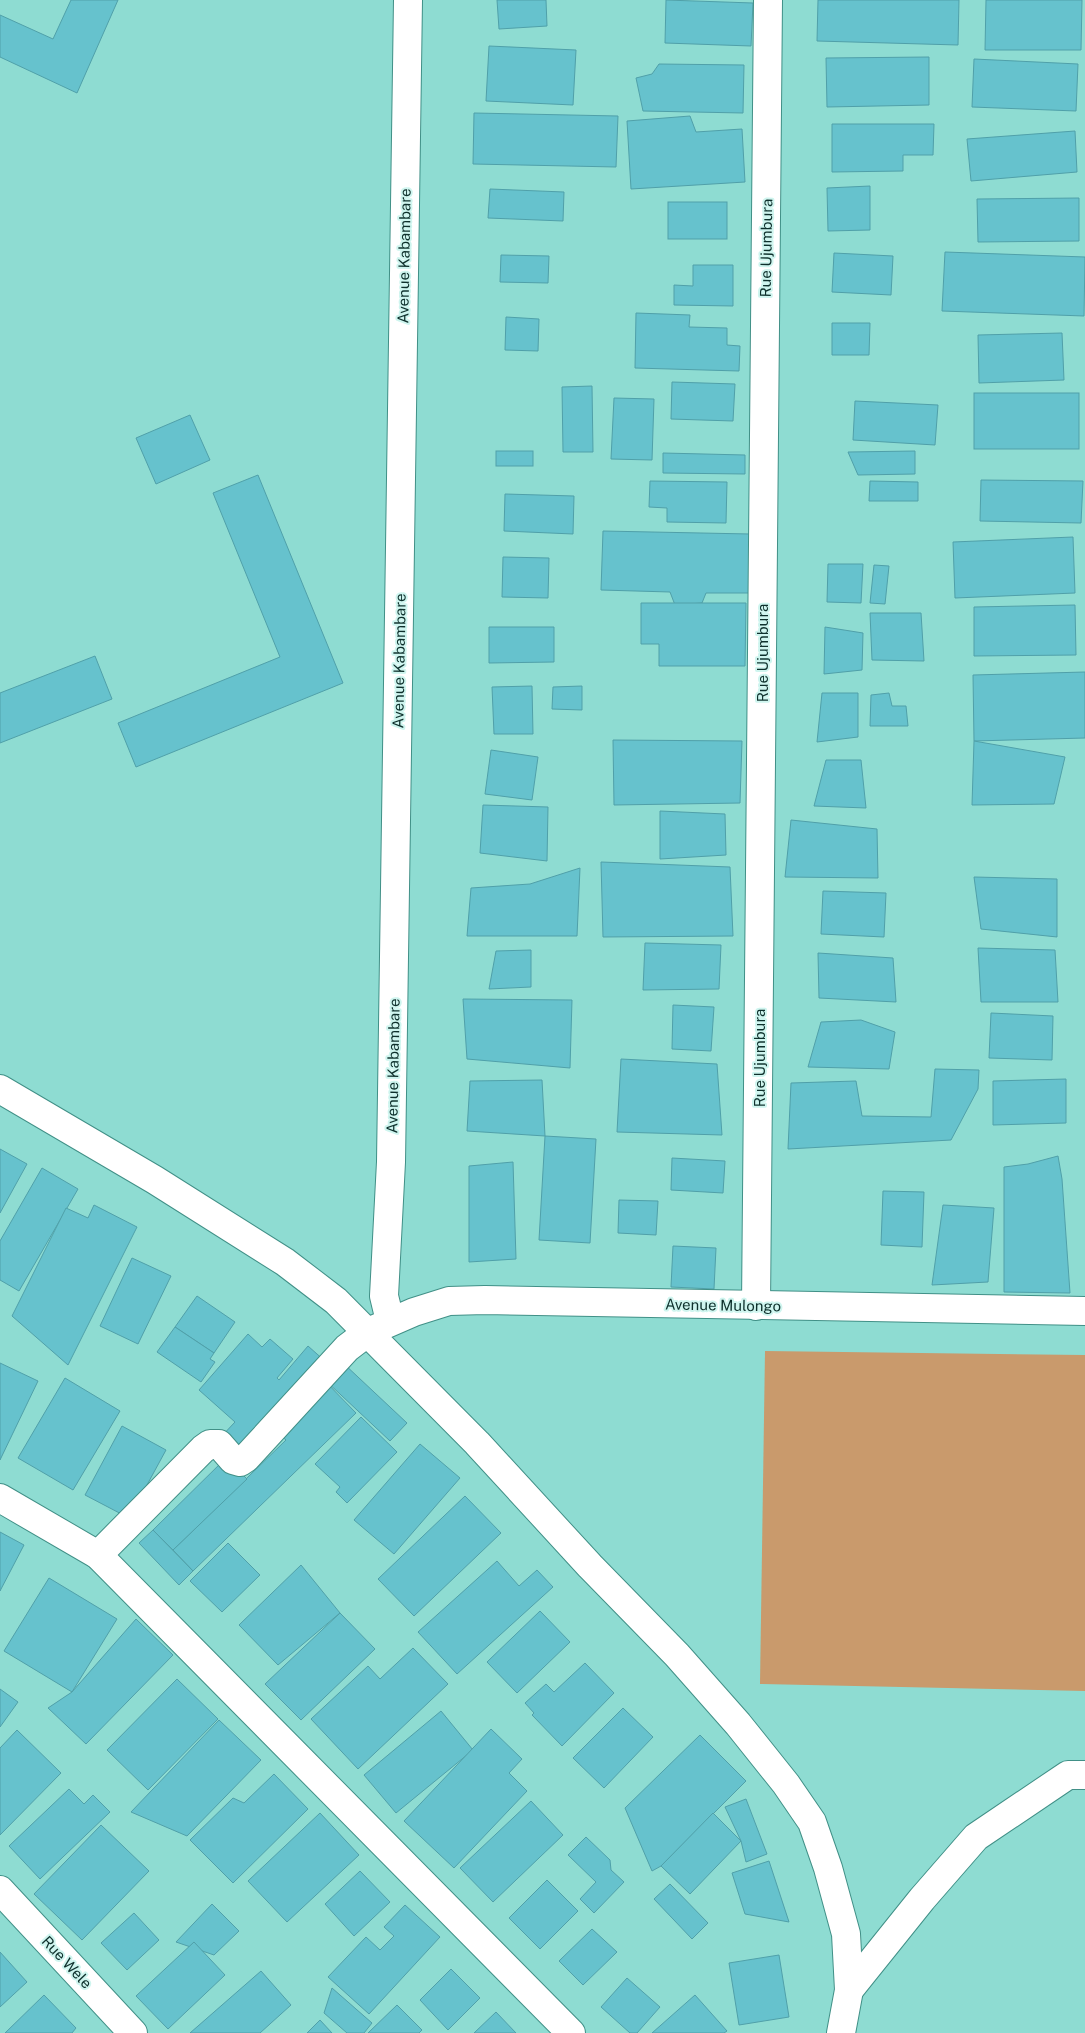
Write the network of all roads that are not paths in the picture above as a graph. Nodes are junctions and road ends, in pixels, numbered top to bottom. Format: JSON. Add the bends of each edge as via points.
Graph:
{"nodes":[{"id":1,"x":408,"y":0,"type":"edge"},
{"id":2,"x":768,"y":0,"type":"edge"},
{"id":3,"x":0,"y":1089,"type":"edge"},
{"id":4,"x":756,"y":1306,"type":"junction"},
{"id":5,"x":1085,"y":1311,"type":"edge"},
{"id":6,"x":379,"y":1327,"type":"junction"},
{"id":7,"x":0,"y":1498,"type":"edge"},
{"id":8,"x":98,"y":1555,"type":"junction"},
{"id":9,"x":1085,"y":1775,"type":"edge"},
{"id":10,"x":0,"y":1890,"type":"edge"},
{"id":11,"x":849,"y":1990,"type":"junction"},
{"id":12,"x":133,"y":2033,"type":"edge"},
{"id":13,"x":571,"y":2033,"type":"edge"},
{"id":14,"x":841,"y":2033,"type":"edge"}],
"edges":[{"from":1,"to":6,"type":"street","name":"Avenue Kabambare","via":[[392,1142],[384,1296]]},
{"from":2,"to":4,"type":"street","name":"Rue Ujumbura"},
{"from":3,"to":6,"type":"street","via":[[155,1180],[285,1262],[336,1301]]},
{"from":4,"to":5,"type":"street","name":"Avenue Mulongo"},
{"from":4,"to":6,"type":"street","name":"Avenue Mulongo","via":[[449,1301]]},
{"from":6,"to":8,"type":"street","name":"Avenue Mulongo","via":[[347,1348],[246,1458],[240,1462],[233,1460],[219,1444],[210,1444]]},
{"from":6,"to":11,"type":"street","via":[[477,1443],[677,1655],[786,1784],[812,1822],[828,1868],[846,1934]]},
{"from":7,"to":8,"type":"street"},
{"from":8,"to":13,"type":"street"},
{"from":9,"to":11,"type":"street","via":[[1068,1775],[976,1837]]},
{"from":10,"to":12,"type":"street","name":"Rue Wele"},
{"from":11,"to":14,"type":"street"}]}
